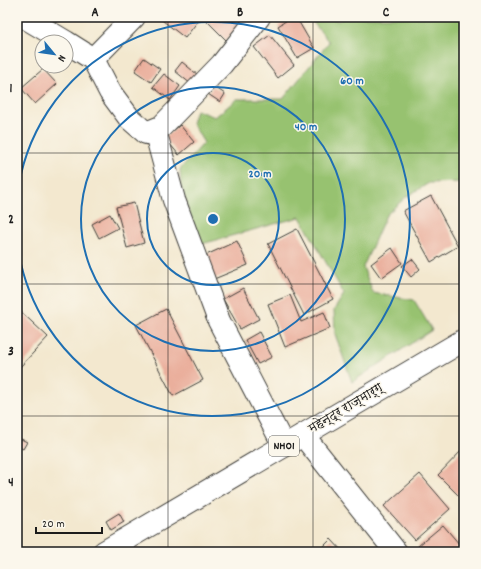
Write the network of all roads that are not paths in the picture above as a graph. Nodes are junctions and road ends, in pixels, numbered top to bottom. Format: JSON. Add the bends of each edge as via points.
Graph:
{"nodes":[{"id":1,"x":24,"y":17,"type":"edge"},
{"id":2,"x":134,"y":17,"type":"edge"},
{"id":3,"x":259,"y":17,"type":"edge"},
{"id":4,"x":53,"y":34,"type":"edge"},
{"id":5,"x":74,"y":47,"type":"edge"},
{"id":6,"x":93,"y":59,"type":"junction"},
{"id":7,"x":154,"y":130,"type":"junction"},
{"id":8,"x":464,"y":340,"type":"edge"},
{"id":9,"x":294,"y":440,"type":"junction"},
{"id":10,"x":104,"y":552,"type":"edge"},
{"id":11,"x":396,"y":552,"type":"edge"}],
"edges":[{"from":1,"to":4,"type":"main road"},
{"from":2,"to":6,"type":"main road"},
{"from":3,"to":7,"type":"main road","via":[[222,64],[161,127]]},
{"from":5,"to":6,"type":"main road"},
{"from":6,"to":7,"type":"main road","via":[[110,92],[130,119],[146,133]]},
{"from":7,"to":9,"type":"main road","via":[[174,200],[219,321]]},
{"from":8,"to":9,"type":"main road","name":"महेन्द्र राज्मार्ग्","number":"NH01"},
{"from":9,"to":10,"type":"main road","name":"महेन्द्र राज्मार्ग्","number":"NH01"},
{"from":9,"to":11,"type":"main road"}]}
